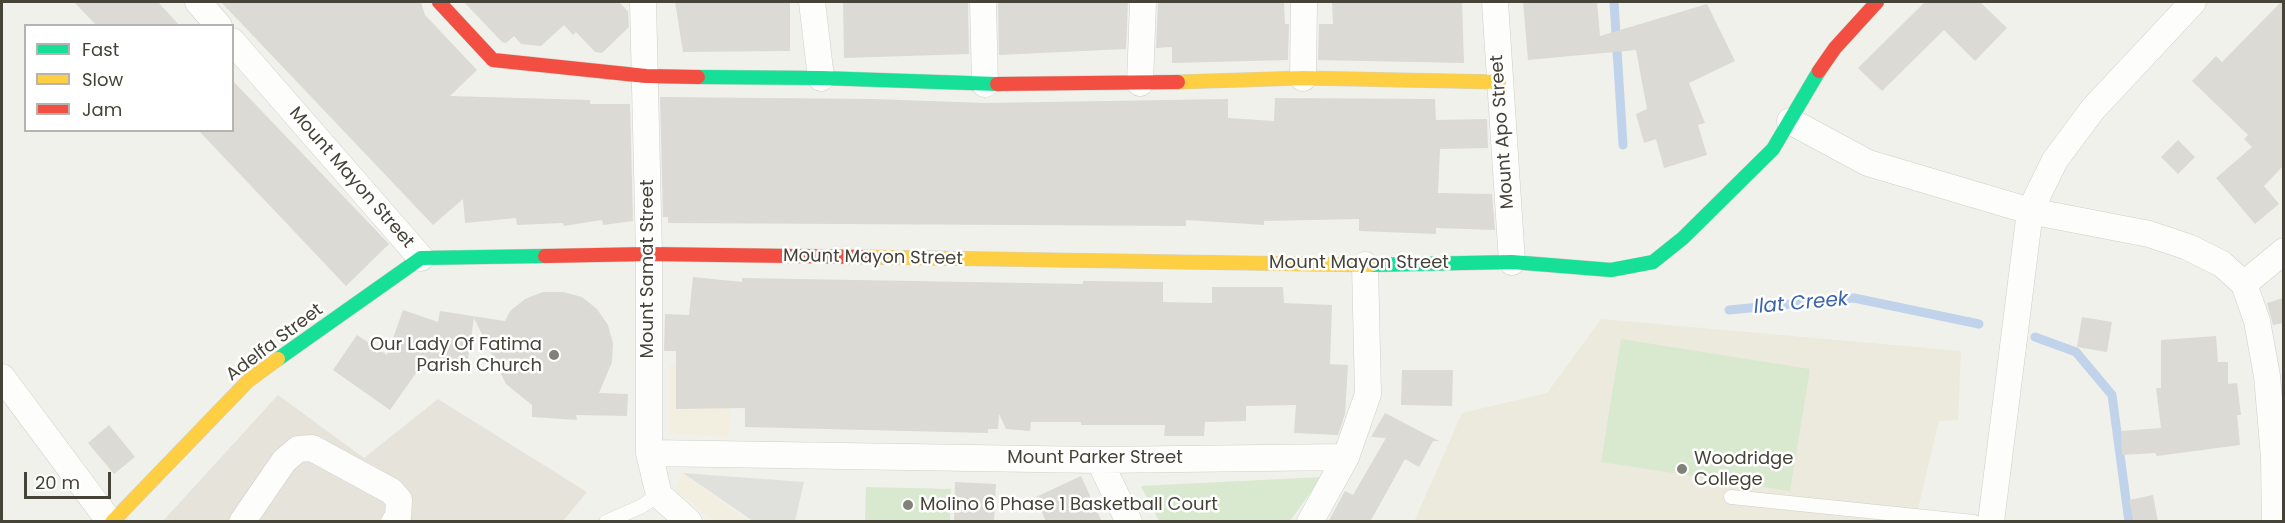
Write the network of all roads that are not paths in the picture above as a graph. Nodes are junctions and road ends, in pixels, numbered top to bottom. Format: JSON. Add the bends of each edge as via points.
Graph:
{"nodes":[{"id":1,"x":198,"y":2,"type":"edge"},
{"id":2,"x":439,"y":2,"type":"edge"},
{"id":3,"x":643,"y":2,"type":"edge"},
{"id":4,"x":812,"y":2,"type":"edge"},
{"id":5,"x":983,"y":2,"type":"edge"},
{"id":6,"x":1143,"y":2,"type":"edge"},
{"id":7,"x":1304,"y":2,"type":"edge"},
{"id":8,"x":1495,"y":2,"type":"edge"},
{"id":9,"x":1877,"y":2,"type":"edge"},
{"id":10,"x":2193,"y":2,"type":"edge"},
{"id":11,"x":217,"y":24,"type":"edge"},
{"id":12,"x":234,"y":43,"type":"edge"},
{"id":13,"x":646,"y":76,"type":"junction"},
{"id":14,"x":821,"y":78,"type":"junction"},
{"id":15,"x":1303,"y":78,"type":"junction"},
{"id":16,"x":1499,"y":82,"type":"junction"},
{"id":17,"x":1140,"y":83,"type":"junction"},
{"id":18,"x":985,"y":84,"type":"junction"},
{"id":19,"x":1790,"y":121,"type":"junction"},
{"id":20,"x":2030,"y":211,"type":"junction"},
{"id":21,"x":2283,"y":251,"type":"edge"},
{"id":22,"x":649,"y":254,"type":"junction"},
{"id":23,"x":421,"y":258,"type":"junction"},
{"id":24,"x":1512,"y":262,"type":"junction"},
{"id":25,"x":1365,"y":265,"type":"junction"},
{"id":26,"x":2244,"y":284,"type":"junction"},
{"id":27,"x":2,"y":377,"type":"edge"},
{"id":28,"x":649,"y":453,"type":"junction"},
{"id":29,"x":2279,"y":454,"type":"edge"},
{"id":30,"x":1346,"y":457,"type":"junction"},
{"id":31,"x":1099,"y":460,"type":"junction"},
{"id":32,"x":658,"y":495,"type":"junction"},
{"id":33,"x":1731,"y":497,"type":"dead end"},
{"id":34,"x":111,"y":522,"type":"edge"},
{"id":35,"x":242,"y":522,"type":"edge"},
{"id":36,"x":394,"y":522,"type":"edge"},
{"id":37,"x":606,"y":522,"type":"edge"},
{"id":38,"x":689,"y":522,"type":"edge"},
{"id":39,"x":1129,"y":522,"type":"edge"},
{"id":40,"x":1311,"y":522,"type":"edge"},
{"id":41,"x":1974,"y":522,"type":"edge"},
{"id":42,"x":1991,"y":522,"type":"edge"},
{"id":43,"x":2275,"y":522,"type":"edge"}],
"edges":[{"from":1,"to":11,"type":"street"},
{"from":2,"to":13,"type":"street","via":[[493,60]]},
{"from":3,"to":13,"type":"street","name":"Mount Samat Street"},
{"from":4,"to":14,"type":"street"},
{"from":5,"to":18,"type":"street"},
{"from":6,"to":17,"type":"street"},
{"from":7,"to":15,"type":"street"},
{"from":8,"to":16,"type":"street","name":"Mount Apo Street"},
{"from":9,"to":19,"type":"street","name":"Mount Mayon Street","via":[[1835,48]]},
{"from":10,"to":20,"type":"street","via":[[2093,110],[2055,160]]},
{"from":12,"to":23,"type":"street","name":"Mount Mayon Street"},
{"from":13,"to":14,"type":"street"},
{"from":13,"to":22,"type":"street","name":"Mount Samat Street"},
{"from":14,"to":18,"type":"street"},
{"from":15,"to":16,"type":"street"},
{"from":15,"to":17,"type":"street"},
{"from":16,"to":24,"type":"street","name":"Mount Apo Street"},
{"from":17,"to":18,"type":"street"},
{"from":19,"to":20,"type":"street","via":[[1868,164]]},
{"from":19,"to":24,"type":"street","name":"Mount Mayon Street","via":[[1773,149],[1683,238],[1653,262],[1611,270]]},
{"from":20,"to":26,"type":"street","via":[[2149,234],[2188,247],[2222,264]]},
{"from":20,"to":42,"type":"street"},
{"from":21,"to":26,"type":"street"},
{"from":22,"to":23,"type":"street","name":"Mount Mayon Street"},
{"from":22,"to":25,"type":"street","name":"Mount Mayon Street"},
{"from":22,"to":28,"type":"street","name":"Mount Samat Street"},
{"from":23,"to":34,"type":"street","name":"Adelfa Street","via":[[248,381]]},
{"from":24,"to":25,"type":"street","name":"Mount Mayon Street"},
{"from":25,"to":30,"type":"street","via":[[1368,394]]},
{"from":26,"to":29,"type":"street","via":[[2257,321]]},
{"from":27,"to":34,"type":"street"},
{"from":28,"to":31,"type":"street","name":"Mount Parker Street"},
{"from":28,"to":32,"type":"street","name":"Mount Samat Street"},
{"from":29,"to":43,"type":"street"},
{"from":30,"to":31,"type":"street","name":"Mount Parker Street"},
{"from":30,"to":40,"type":"street"},
{"from":31,"to":39,"type":"street"},
{"from":32,"to":37,"type":"lane"},
{"from":32,"to":38,"type":"street"},
{"from":33,"to":41,"type":"lane"},
{"from":35,"to":36,"type":"street","via":[[284,461],[298,449],[312,448],[391,492],[399,500]]}]}
